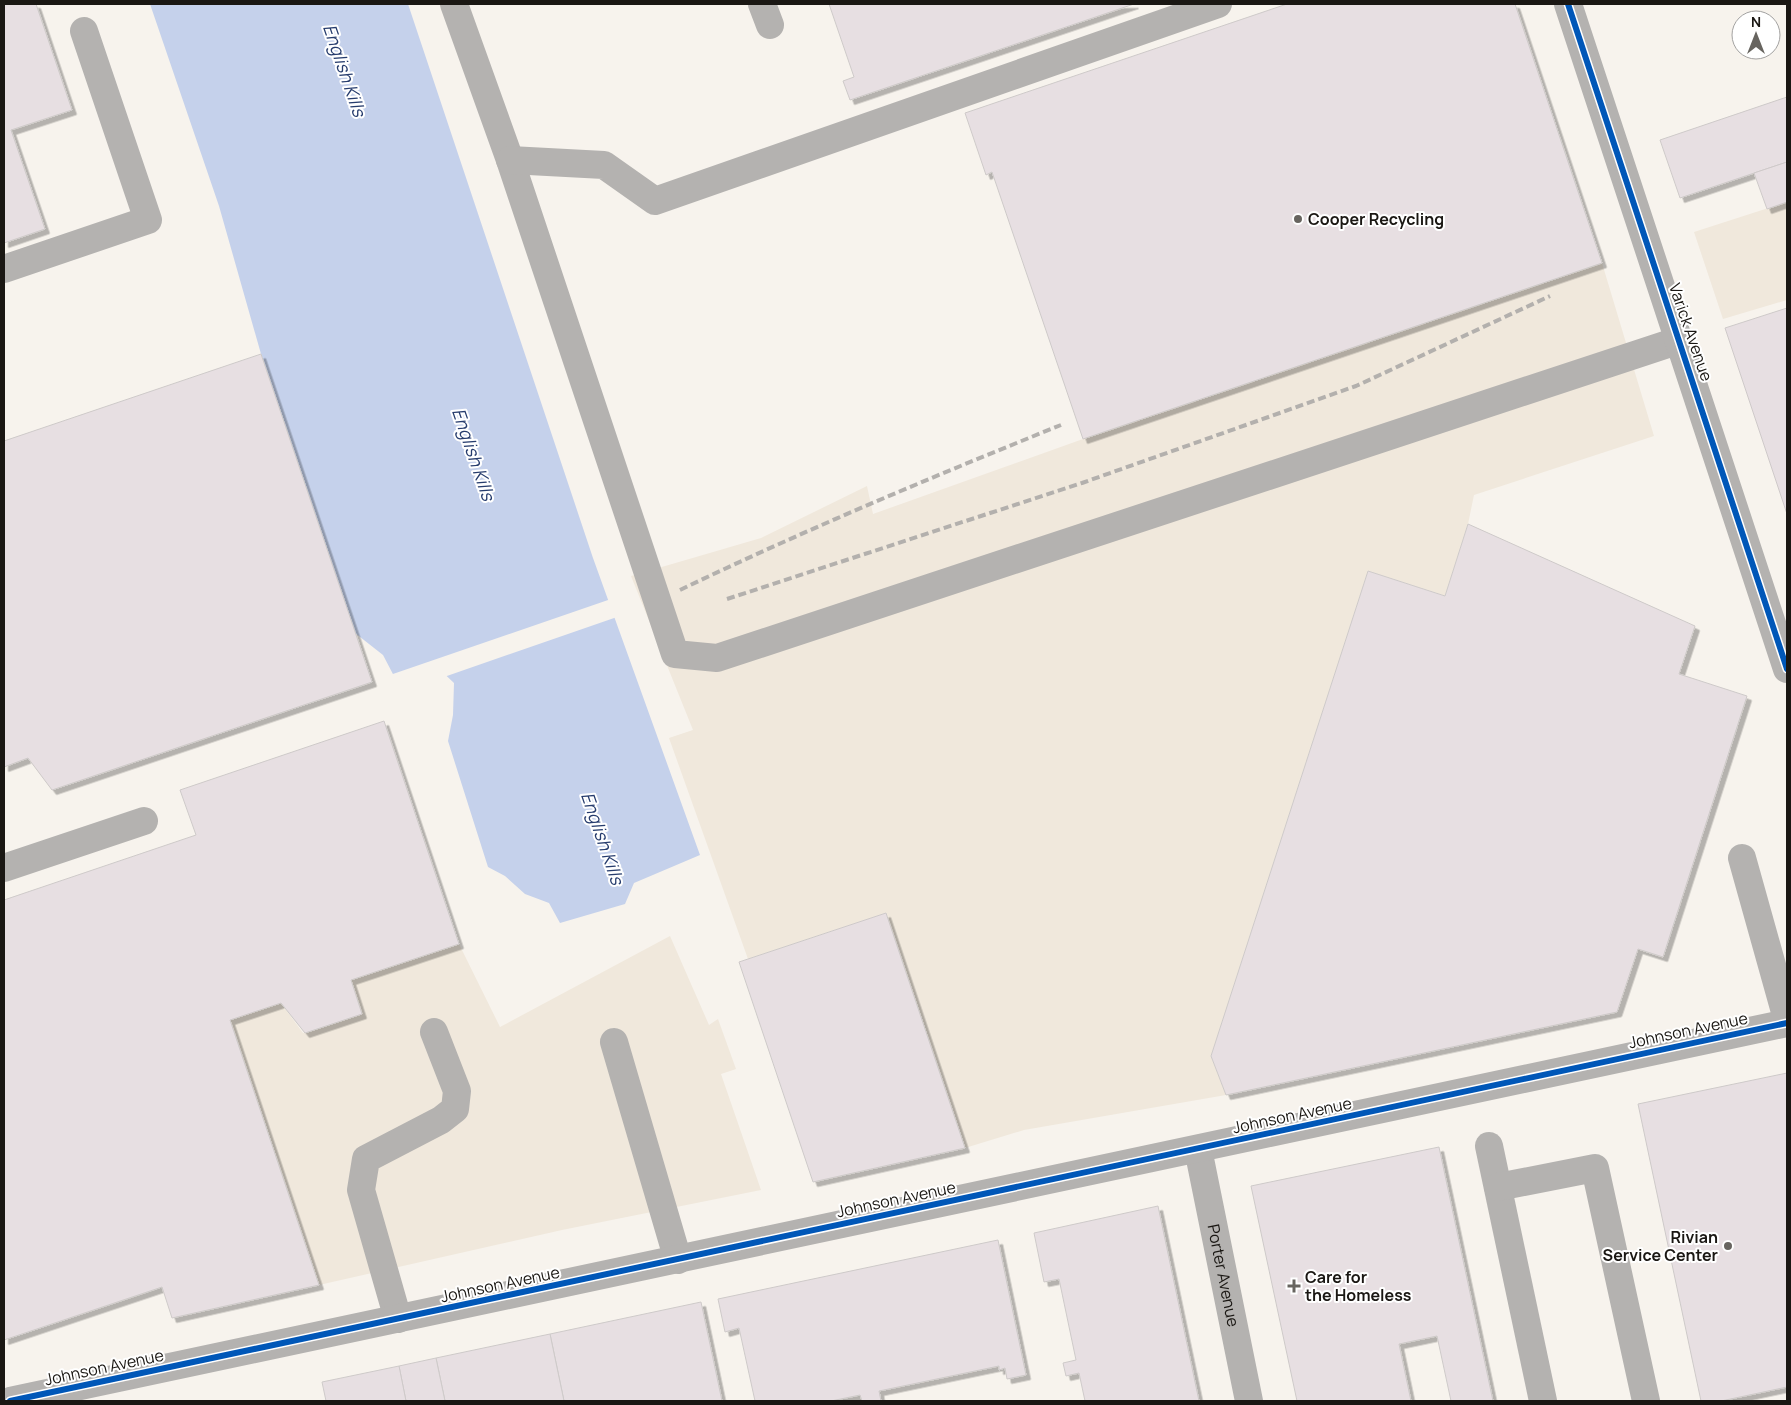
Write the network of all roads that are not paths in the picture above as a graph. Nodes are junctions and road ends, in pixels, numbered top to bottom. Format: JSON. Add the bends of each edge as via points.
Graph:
{"nodes":[{"id":1,"x":454,"y":4,"type":"edge"},
{"id":2,"x":1218,"y":4,"type":"edge"},
{"id":3,"x":1568,"y":4,"type":"edge"},
{"id":4,"x":84,"y":31,"type":"dead end"},
{"id":5,"x":510,"y":160,"type":"junction"},
{"id":6,"x":4,"y":269,"type":"edge"},
{"id":7,"x":1680,"y":340,"type":"junction"},
{"id":8,"x":1787,"y":669,"type":"edge"},
{"id":9,"x":144,"y":821,"type":"dead end"},
{"id":10,"x":1742,"y":858,"type":"dead end"},
{"id":11,"x":4,"y":868,"type":"edge"},
{"id":12,"x":1787,"y":1019,"type":"edge"},
{"id":13,"x":1787,"y":1023,"type":"edge"},
{"id":14,"x":434,"y":1032,"type":"dead end"},
{"id":15,"x":614,"y":1042,"type":"dead end"},
{"id":16,"x":1489,"y":1146,"type":"dead end"},
{"id":17,"x":1198,"y":1150,"type":"junction"},
{"id":18,"x":1498,"y":1187,"type":"junction"},
{"id":19,"x":678,"y":1260,"type":"junction"},
{"id":20,"x":398,"y":1319,"type":"junction"},
{"id":21,"x":10,"y":1401,"type":"edge"},
{"id":22,"x":1250,"y":1401,"type":"edge"},
{"id":23,"x":1543,"y":1401,"type":"edge"},
{"id":24,"x":1646,"y":1401,"type":"edge"}],
"edges":[{"from":1,"to":5,"type":"street"},
{"from":2,"to":5,"type":"street","via":[[655,201],[604,165]]},
{"from":3,"to":7,"type":"street","name":"Varick Avenue"},
{"from":4,"to":6,"type":"street","via":[[148,220]]},
{"from":5,"to":7,"type":"street","via":[[675,654],[717,658]]},
{"from":7,"to":8,"type":"street","name":"Varick Avenue"},
{"from":9,"to":11,"type":"street"},
{"from":10,"to":12,"type":"street"},
{"from":13,"to":17,"type":"street","name":"Johnson Avenue"},
{"from":14,"to":20,"type":"street","via":[[457,1091],[455,1109],[441,1120],[366,1159],[361,1190]]},
{"from":15,"to":19,"type":"street"},
{"from":16,"to":18,"type":"street"},
{"from":17,"to":19,"type":"street","name":"Johnson Avenue"},
{"from":17,"to":22,"type":"street","name":"Porter Avenue"},
{"from":18,"to":23,"type":"street"},
{"from":18,"to":24,"type":"street","via":[[1594,1168]]},
{"from":19,"to":20,"type":"street","name":"Johnson Avenue"},
{"from":20,"to":21,"type":"street","name":"Johnson Avenue"}]}
